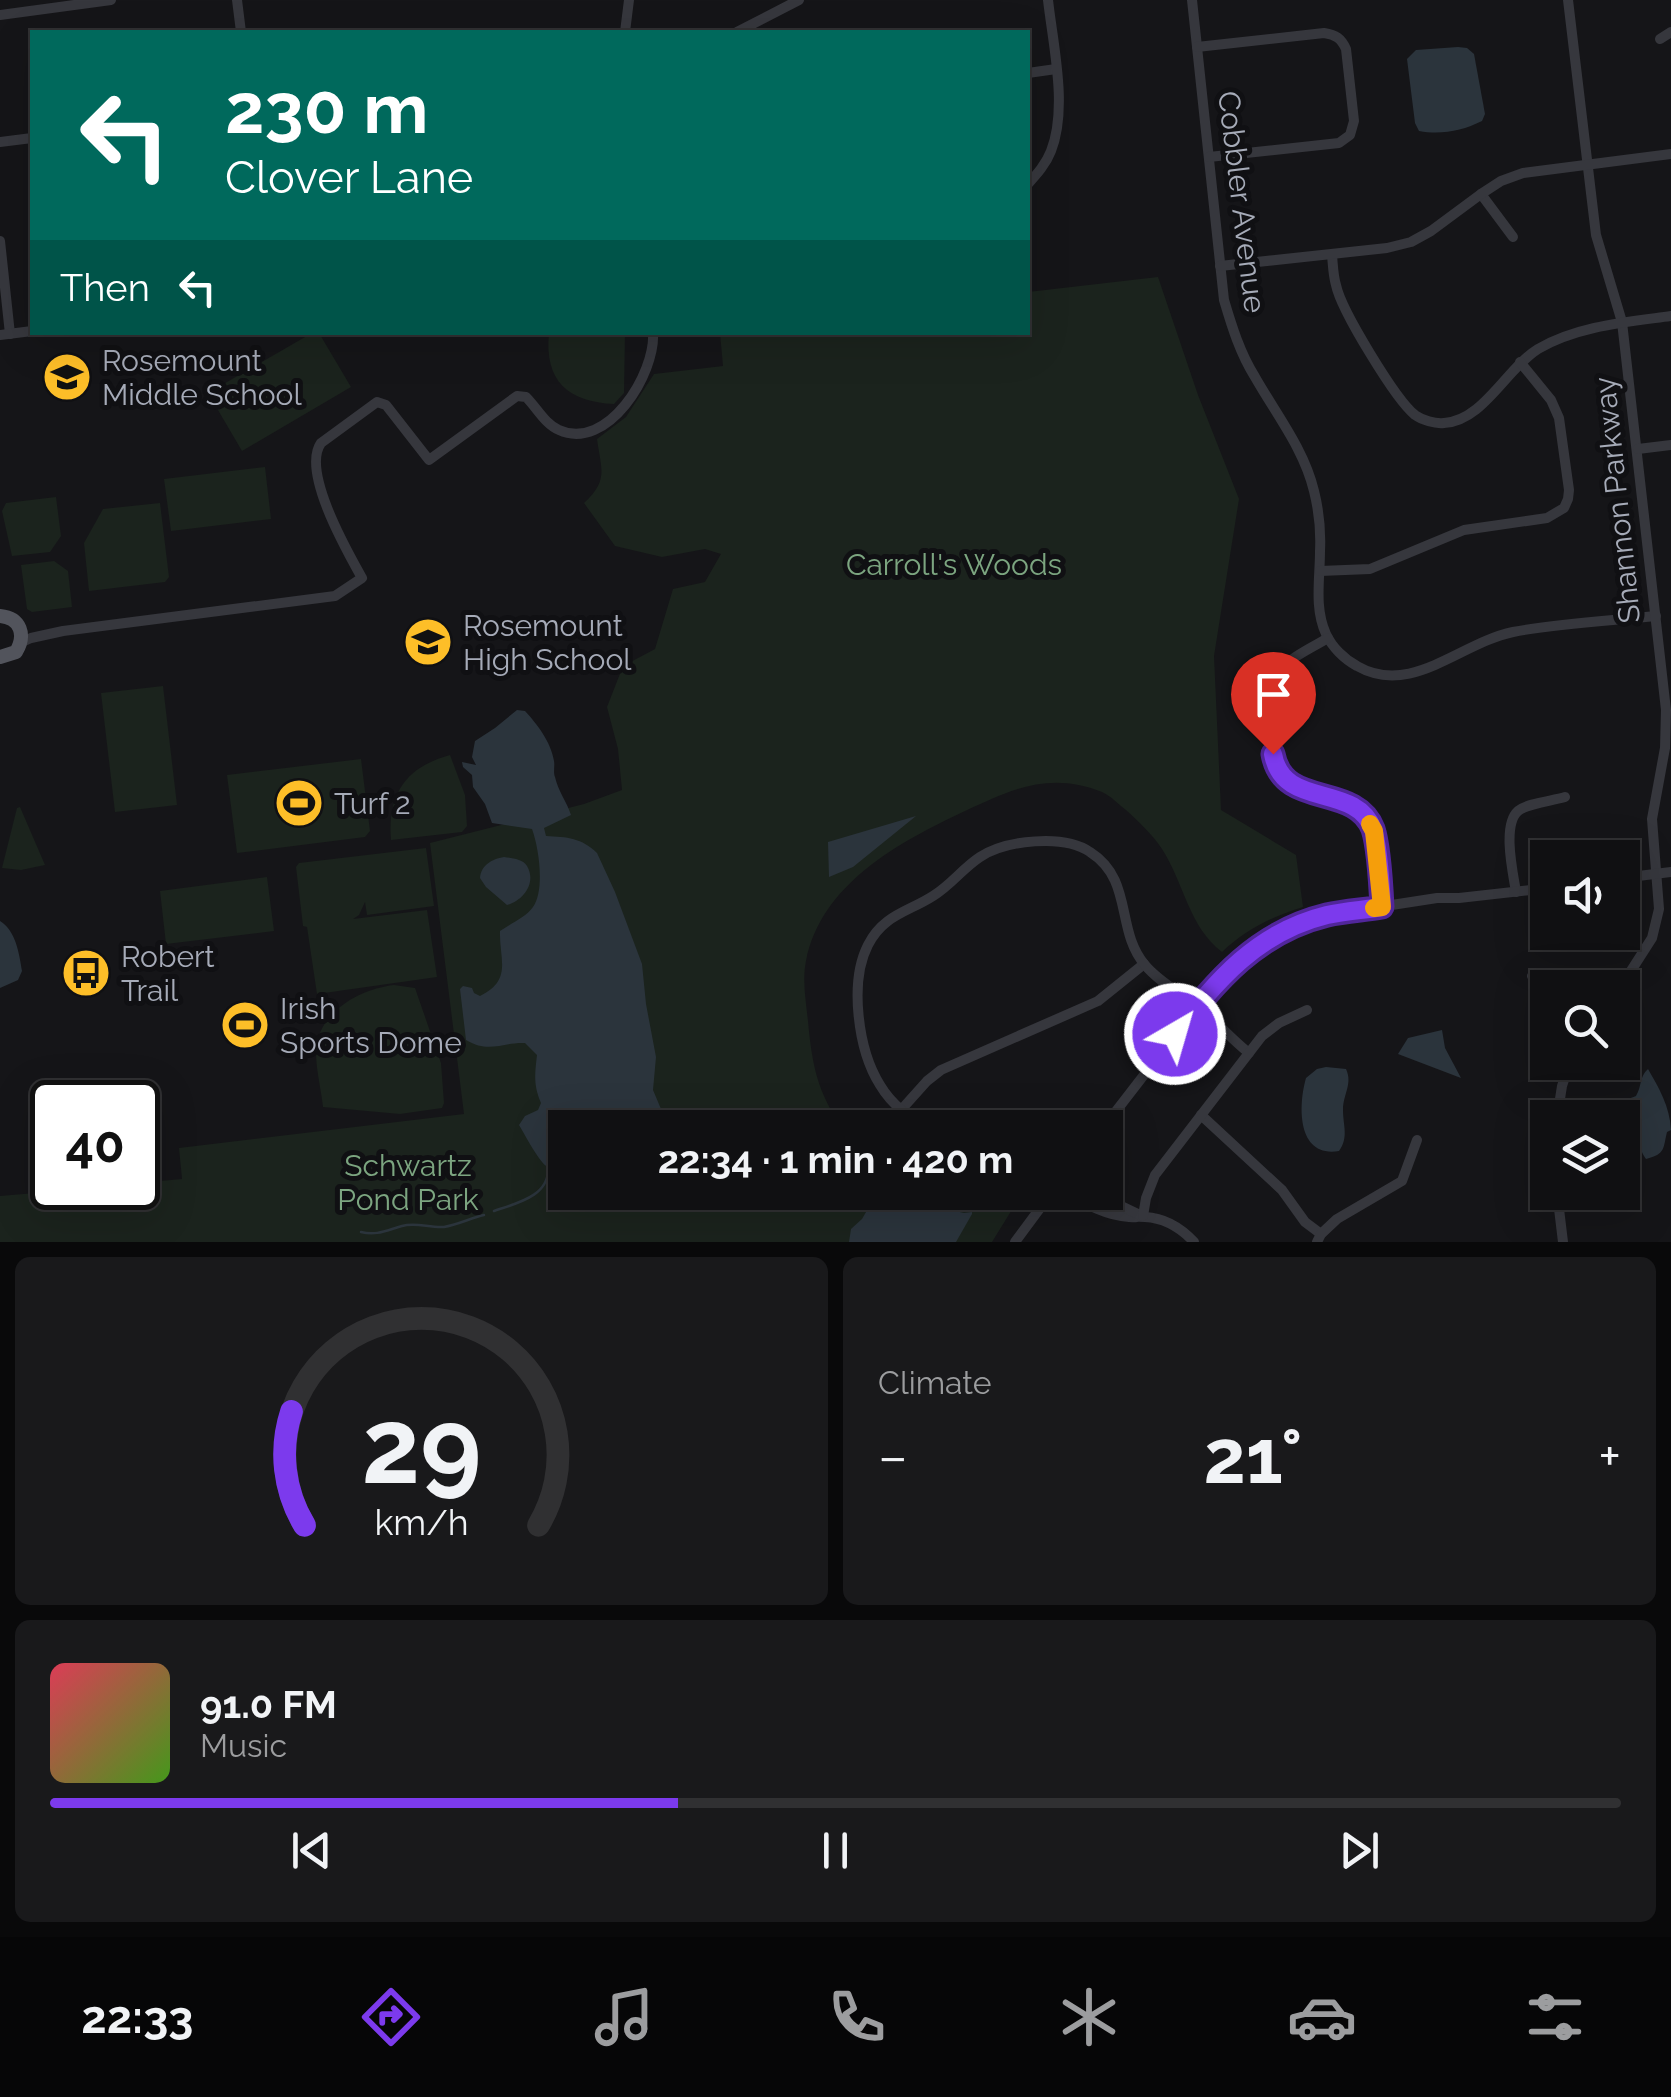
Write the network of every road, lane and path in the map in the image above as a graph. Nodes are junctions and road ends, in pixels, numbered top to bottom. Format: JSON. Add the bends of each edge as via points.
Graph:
{"nodes":[{"id":1,"x":111,"y":0,"type":"edge"},
{"id":2,"x":237,"y":0,"type":"edge"},
{"id":3,"x":630,"y":0,"type":"edge"},
{"id":4,"x":799,"y":0,"type":"edge"},
{"id":5,"x":1048,"y":0,"type":"edge"},
{"id":6,"x":1192,"y":0,"type":"edge"},
{"id":7,"x":1568,"y":0,"type":"edge"},
{"id":8,"x":0,"y":15,"type":"edge"},
{"id":9,"x":241,"y":30,"type":"edge"},
{"id":10,"x":624,"y":30,"type":"edge"},
{"id":11,"x":741,"y":30,"type":"edge"},
{"id":12,"x":1197,"y":47,"type":"junction"},
{"id":13,"x":1056,"y":69,"type":"junction"},
{"id":14,"x":1030,"y":72,"type":"edge"},
{"id":15,"x":30,"y":138,"type":"edge"},
{"id":16,"x":0,"y":142,"type":"edge"},
{"id":17,"x":1671,"y":154,"type":"edge"},
{"id":18,"x":1209,"y":156,"type":"junction"},
{"id":19,"x":1586,"y":165,"type":"junction"},
{"id":20,"x":1030,"y":182,"type":"edge"},
{"id":21,"x":1481,"y":194,"type":"junction"},
{"id":22,"x":1512,"y":237,"type":"dead end"},
{"id":23,"x":0,"y":241,"type":"edge"},
{"id":24,"x":1332,"y":255,"type":"junction"},
{"id":25,"x":1220,"y":266,"type":"junction"},
{"id":26,"x":1671,"y":316,"type":"edge"},
{"id":27,"x":1622,"y":322,"type":"junction"},
{"id":28,"x":30,"y":331,"type":"edge"},
{"id":29,"x":5,"y":335,"type":"edge"},
{"id":30,"x":653,"y":335,"type":"edge"},
{"id":31,"x":1520,"y":362,"type":"junction"},
{"id":32,"x":1671,"y":445,"type":"edge"},
{"id":33,"x":1638,"y":449,"type":"junction"},
{"id":34,"x":1320,"y":572,"type":"junction"},
{"id":35,"x":2,"y":612,"type":"edge"},
{"id":36,"x":1656,"y":616,"type":"junction"},
{"id":37,"x":21,"y":636,"type":"junction"},
{"id":38,"x":1328,"y":638,"type":"junction"},
{"id":39,"x":3,"y":656,"type":"edge"},
{"id":40,"x":0,"y":672,"type":"edge"},
{"id":41,"x":1658,"y":783,"type":"junction"},
{"id":42,"x":1671,"y":784,"type":"edge"},
{"id":43,"x":1565,"y":798,"type":"dead end"},
{"id":44,"x":1671,"y":872,"type":"edge"},
{"id":45,"x":1657,"y":874,"type":"junction"},
{"id":46,"x":1640,"y":876,"type":"edge"},
{"id":47,"x":1530,"y":890,"type":"edge"},
{"id":48,"x":1516,"y":892,"type":"junction"},
{"id":49,"x":1382,"y":907,"type":"junction"},
{"id":50,"x":1144,"y":964,"type":"junction"},
{"id":51,"x":1632,"y":970,"type":"edge"},
{"id":52,"x":1197,"y":1006,"type":"junction"},
{"id":53,"x":1306,"y":1010,"type":"dead end"},
{"id":54,"x":1249,"y":1054,"type":"junction"},
{"id":55,"x":901,"y":1110,"type":"joint"},
{"id":56,"x":1117,"y":1110,"type":"edge"},
{"id":57,"x":1202,"y":1115,"type":"junction"},
{"id":58,"x":1416,"y":1140,"type":"dead end"},
{"id":59,"x":1123,"y":1206,"type":"edge"},
{"id":60,"x":1039,"y":1210,"type":"edge"},
{"id":61,"x":1103,"y":1210,"type":"edge"},
{"id":62,"x":1559,"y":1210,"type":"edge"},
{"id":63,"x":1143,"y":1216,"type":"junction"},
{"id":64,"x":1319,"y":1238,"type":"edge"},
{"id":65,"x":1015,"y":1242,"type":"edge"},
{"id":66,"x":1194,"y":1242,"type":"edge"},
{"id":67,"x":1563,"y":1242,"type":"edge"}],
"edges":[{"from":1,"to":8,"type":"street"},
{"from":2,"to":9,"type":"street"},
{"from":3,"to":10,"type":"street"},
{"from":4,"to":11,"type":"street"},
{"from":5,"to":13,"type":"street"},
{"from":6,"to":12,"type":"street","name":"Cobbler Avenue"},
{"from":7,"to":19,"type":"street","name":"Shannon Parkway"},
{"from":12,"to":18,"type":"street","name":"Cobbler Avenue"},
{"from":12,"to":18,"type":"street","via":[[1335,35],[1346,49],[1354,121],[1339,142]]},
{"from":13,"to":14,"type":"street"},
{"from":13,"to":20,"type":"street","via":[[1059,115],[1051,150]]},
{"from":15,"to":16,"type":"street"},
{"from":17,"to":19,"type":"street"},
{"from":18,"to":25,"type":"street","name":"Cobbler Avenue"},
{"from":19,"to":21,"type":"street","via":[[1522,173]]},
{"from":19,"to":27,"type":"street","name":"Shannon Parkway","via":[[1596,235]]},
{"from":21,"to":22,"type":"street"},
{"from":21,"to":24,"type":"street","via":[[1411,242]]},
{"from":23,"to":29,"type":"street"},
{"from":24,"to":25,"type":"street"},
{"from":24,"to":31,"type":"street","via":[[1344,310],[1418,418],[1442,424],[1465,418]]},
{"from":25,"to":34,"type":"street","name":"Cobbler Avenue","via":[[1235,339],[1314,490]]},
{"from":26,"to":27,"type":"street"},
{"from":27,"to":31,"type":"street","via":[[1559,339]]},
{"from":27,"to":33,"type":"street","name":"Shannon Parkway"},
{"from":28,"to":29,"type":"street"},
{"from":30,"to":37,"type":"street","via":[[647,370],[631,398],[593,431],[556,429],[526,397],[517,396],[429,460],[377,402],[320,444],[317,475],[362,578],[335,596]]},
{"from":31,"to":34,"type":"street","via":[[1559,418],[1569,490],[1564,508],[1547,518],[1464,530],[1370,569]]},
{"from":32,"to":33,"type":"street"},
{"from":33,"to":36,"type":"street","name":"Shannon Parkway"},
{"from":34,"to":38,"type":"street","name":"Cobbler Avenue","via":[[1320,616]]},
{"from":35,"to":37,"type":"main road"},
{"from":36,"to":38,"type":"street","via":[[1508,633],[1399,676],[1358,667]]},
{"from":36,"to":41,"type":"street","name":"Shannon Parkway","via":[[1666,710]]},
{"from":37,"to":39,"type":"main road","via":[[16,652]]},
{"from":38,"to":49,"type":"street","via":[[1288,662],[1273,680],[1267,704],[1274,764],[1300,790],[1362,813],[1374,831]]},
{"from":39,"to":40,"type":"main road"},
{"from":41,"to":42,"type":"street"},
{"from":41,"to":45,"type":"street","name":"Shannon Parkway","via":[[1652,820]]},
{"from":43,"to":48,"type":"street","via":[[1520,809],[1513,818]]},
{"from":44,"to":45,"type":"street"},
{"from":45,"to":46,"type":"street"},
{"from":45,"to":51,"type":"street","name":"Shannon Parkway","via":[[1652,938]]},
{"from":47,"to":48,"type":"street"},
{"from":48,"to":49,"type":"street"},
{"from":49,"to":52,"type":"street","via":[[1327,915],[1282,932],[1243,956]]},
{"from":50,"to":52,"type":"street"},
{"from":50,"to":55,"type":"street","via":[[1098,1001],[941,1070]]},
{"from":50,"to":55,"type":"street","via":[[1128,936],[1116,881],[1090,851],[1075,844],[1018,844],[975,860],[938,893],[892,916],[859,967],[858,1013],[869,1062]]},
{"from":52,"to":54,"type":"street"},
{"from":52,"to":56,"type":"street"},
{"from":53,"to":54,"type":"street","via":[[1271,1028]]},
{"from":54,"to":57,"type":"street"},
{"from":57,"to":63,"type":"street","via":[[1155,1175]]},
{"from":57,"to":64,"type":"street","via":[[1282,1190]]},
{"from":58,"to":64,"type":"street","via":[[1402,1181]]},
{"from":59,"to":63,"type":"street"},
{"from":60,"to":65,"type":"street"},
{"from":61,"to":63,"type":"street"},
{"from":62,"to":67,"type":"street"},
{"from":63,"to":66,"type":"street","via":[[1169,1222]]}]}
